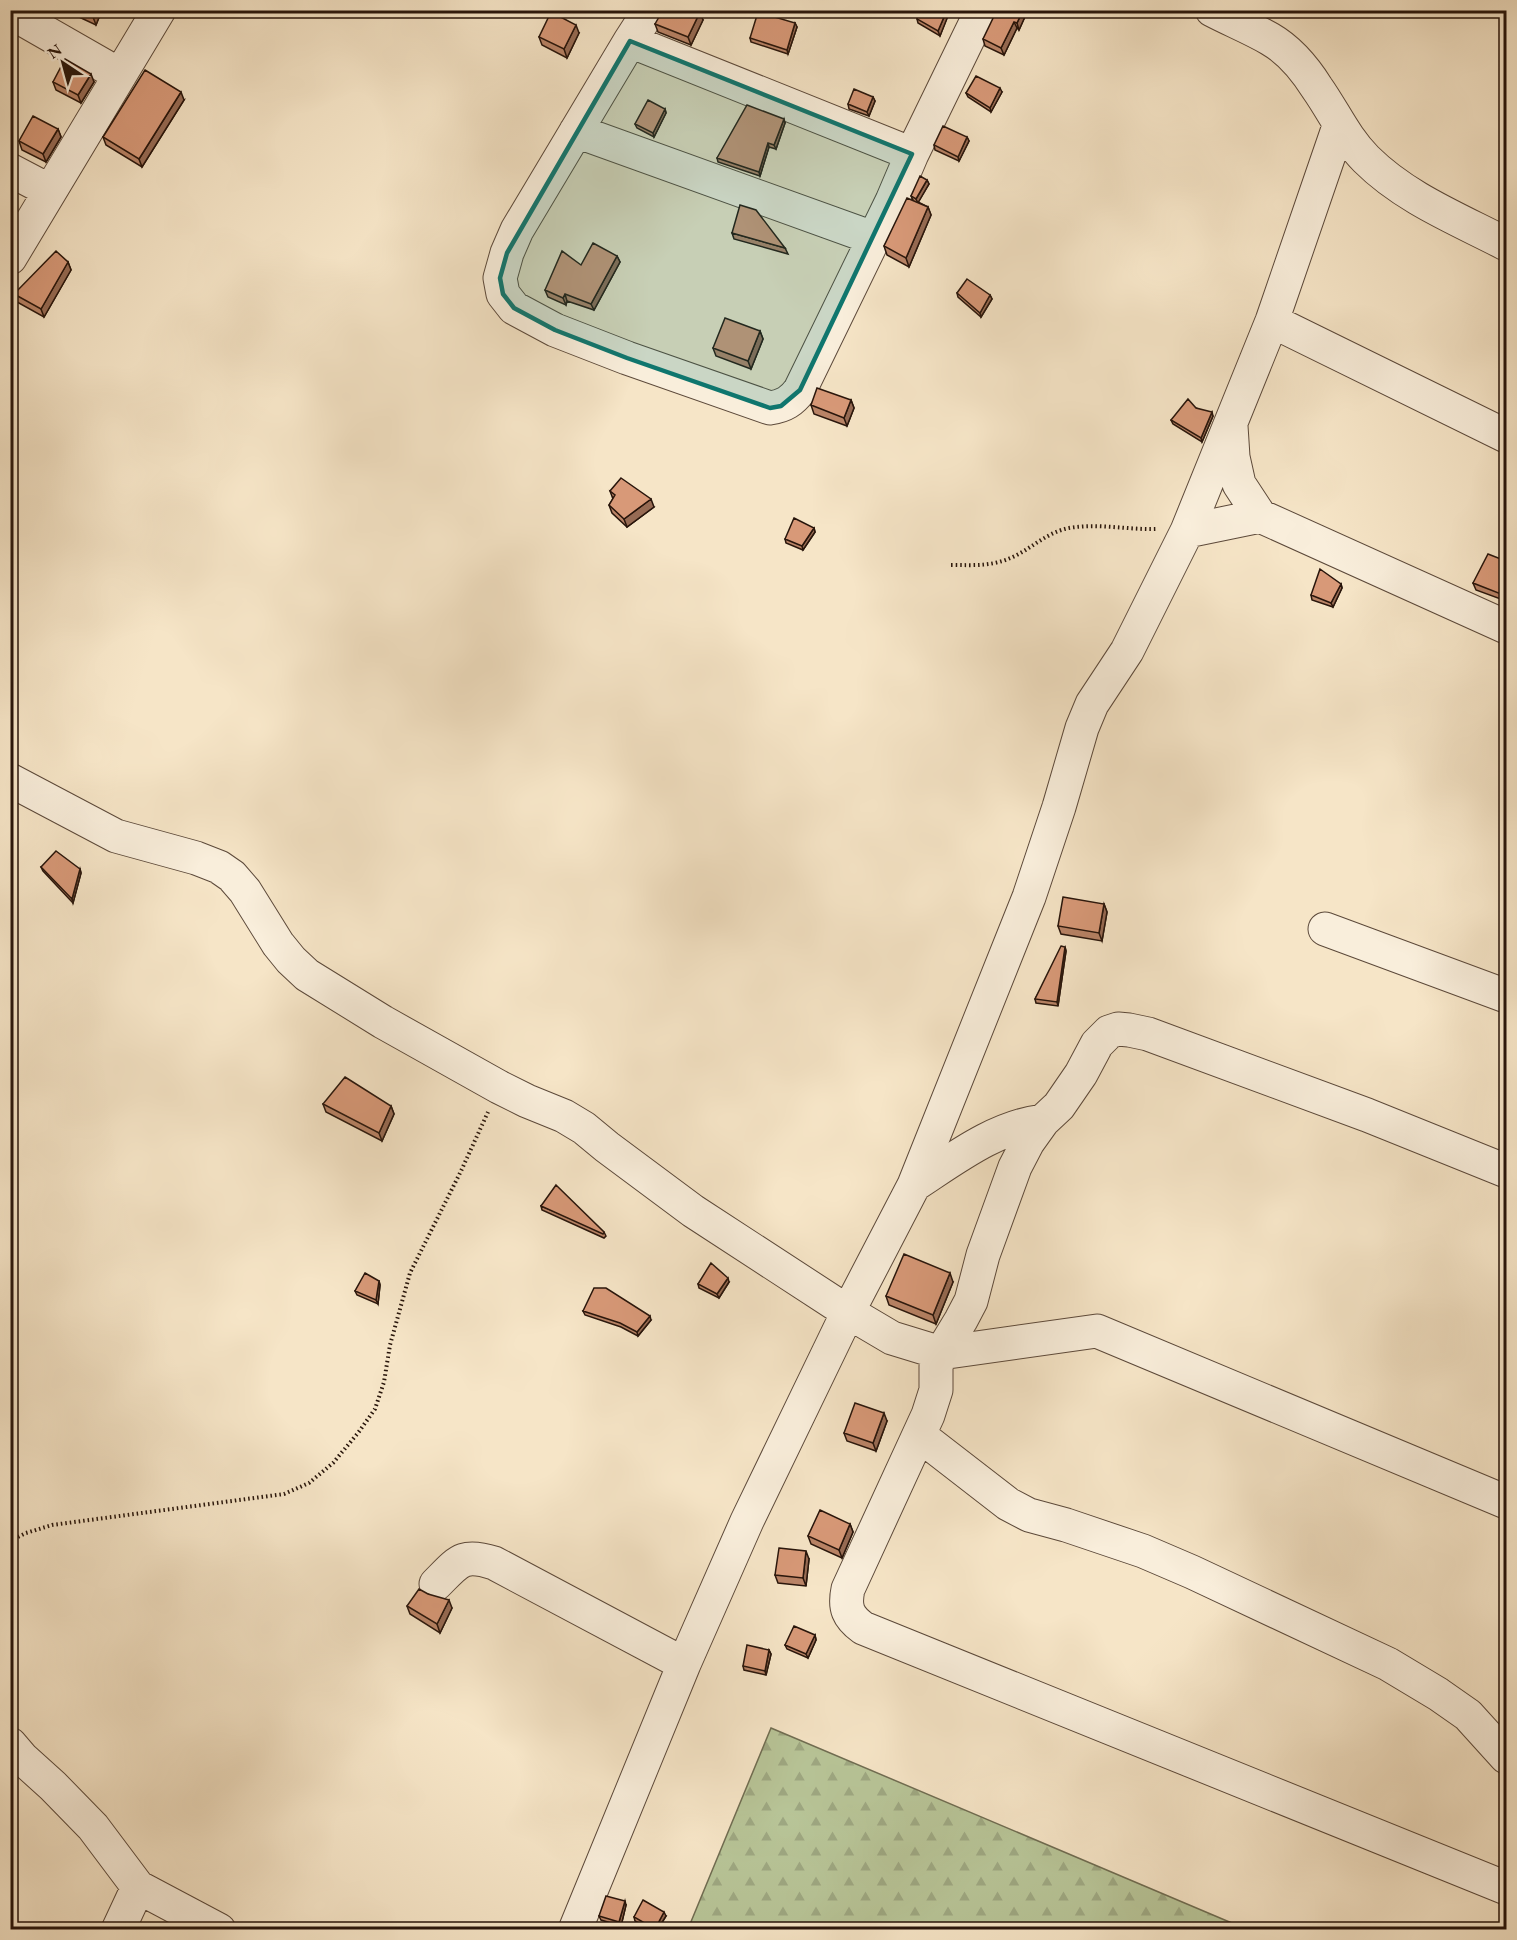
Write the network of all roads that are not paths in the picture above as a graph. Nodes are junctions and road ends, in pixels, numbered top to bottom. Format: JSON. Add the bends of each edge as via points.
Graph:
{"nodes":[{"id":1,"x":159,"y":10,"type":"edge"},
{"id":2,"x":650,"y":10,"type":"edge"},
{"id":3,"x":982,"y":10,"type":"edge"},
{"id":4,"x":1212,"y":10,"type":"edge"},
{"id":5,"x":10,"y":12,"type":"edge"},
{"id":6,"x":630,"y":40,"type":"junction"},
{"id":7,"x":120,"y":75,"type":"junction"},
{"id":8,"x":1339,"y":126,"type":"junction"},
{"id":9,"x":576,"y":131,"type":"junction"},
{"id":10,"x":912,"y":154,"type":"junction"},
{"id":11,"x":10,"y":170,"type":"edge"},
{"id":12,"x":50,"y":192,"type":"junction"},
{"id":13,"x":873,"y":238,"type":"junction"},
{"id":14,"x":1506,"y":244,"type":"edge"},
{"id":15,"x":10,"y":258,"type":"edge"},
{"id":16,"x":1272,"y":321,"type":"junction"},
{"id":17,"x":1230,"y":423,"type":"junction"},
{"id":18,"x":1506,"y":436,"type":"edge"},
{"id":19,"x":1260,"y":516,"type":"junction"},
{"id":20,"x":1187,"y":531,"type":"junction"},
{"id":21,"x":1506,"y":627,"type":"edge"},
{"id":22,"x":10,"y":780,"type":"edge"},
{"id":23,"x":1325,"y":929,"type":"dead end"},
{"id":24,"x":1506,"y":996,"type":"edge"},
{"id":25,"x":1043,"y":1121,"type":"junction"},
{"id":26,"x":1506,"y":1170,"type":"edge"},
{"id":27,"x":914,"y":1185,"type":"junction"},
{"id":28,"x":848,"y":1312,"type":"junction"},
{"id":29,"x":940,"y":1353,"type":"junction"},
{"id":30,"x":919,"y":1435,"type":"junction"},
{"id":31,"x":1506,"y":1502,"type":"edge"},
{"id":32,"x":436,"y":1584,"type":"dead end"},
{"id":33,"x":684,"y":1664,"type":"junction"},
{"id":34,"x":10,"y":1744,"type":"edge"},
{"id":35,"x":1506,"y":1757,"type":"edge"},
{"id":36,"x":138,"y":1887,"type":"junction"},
{"id":37,"x":1506,"y":1888,"type":"edge"},
{"id":38,"x":118,"y":1929,"type":"edge"},
{"id":39,"x":219,"y":1929,"type":"edge"},
{"id":40,"x":575,"y":1929,"type":"edge"}],
"edges":[{"from":1,"to":7,"type":"street"},
{"from":2,"to":6,"type":"street"},
{"from":3,"to":10,"type":"street"},
{"from":4,"to":8,"type":"street","via":[[1289,53],[1318,89]]},
{"from":5,"to":7,"type":"street"},
{"from":6,"to":9,"type":"street"},
{"from":6,"to":10,"type":"street"},
{"from":7,"to":12,"type":"street"},
{"from":8,"to":14,"type":"street","via":[[1365,159],[1392,183]]},
{"from":8,"to":16,"type":"street"},
{"from":9,"to":13,"type":"street"},
{"from":9,"to":13,"type":"street","via":[[517,230],[507,253],[501,286],[514,308],[555,330],[627,358],[770,408],[781,406],[793,400],[800,390]]},
{"from":10,"to":13,"type":"street"},
{"from":11,"to":12,"type":"street"},
{"from":12,"to":15,"type":"street"},
{"from":16,"to":17,"type":"street"},
{"from":16,"to":18,"type":"street"},
{"from":17,"to":19,"type":"street","via":[[1234,469]]},
{"from":17,"to":20,"type":"street"},
{"from":19,"to":20,"type":"street"},
{"from":19,"to":21,"type":"street"},
{"from":20,"to":27,"type":"street","via":[[1127,651],[1092,704],[1029,897]]},
{"from":22,"to":28,"type":"street","via":[[116,836],[219,867],[245,891],[278,944],[308,975],[499,1087],[584,1128],[693,1211]]},
{"from":23,"to":24,"type":"street"},
{"from":25,"to":26,"type":"street","via":[[1082,1074],[1097,1044],[1109,1032],[1129,1030],[1367,1115]]},
{"from":25,"to":27,"type":"street","via":[[1014,1127],[989,1139]]},
{"from":25,"to":29,"type":"street","via":[[1015,1167],[970,1301]]},
{"from":27,"to":28,"type":"street"},
{"from":28,"to":29,"type":"street","via":[[892,1338]]},
{"from":28,"to":33,"type":"street","via":[[747,1521]]},
{"from":29,"to":30,"type":"street","via":[[936,1390]]},
{"from":29,"to":31,"type":"street","via":[[1097,1331]]},
{"from":30,"to":35,"type":"street","via":[[1008,1504],[1029,1515],[1143,1551],[1388,1664],[1468,1715]]},
{"from":30,"to":37,"type":"street","via":[[848,1589],[847,1612],[853,1621]]},
{"from":32,"to":33,"type":"street","via":[[465,1558],[494,1563]]},
{"from":33,"to":40,"type":"street"},
{"from":34,"to":36,"type":"street","via":[[93,1827]]},
{"from":36,"to":38,"type":"street"},
{"from":36,"to":39,"type":"street"}]}
